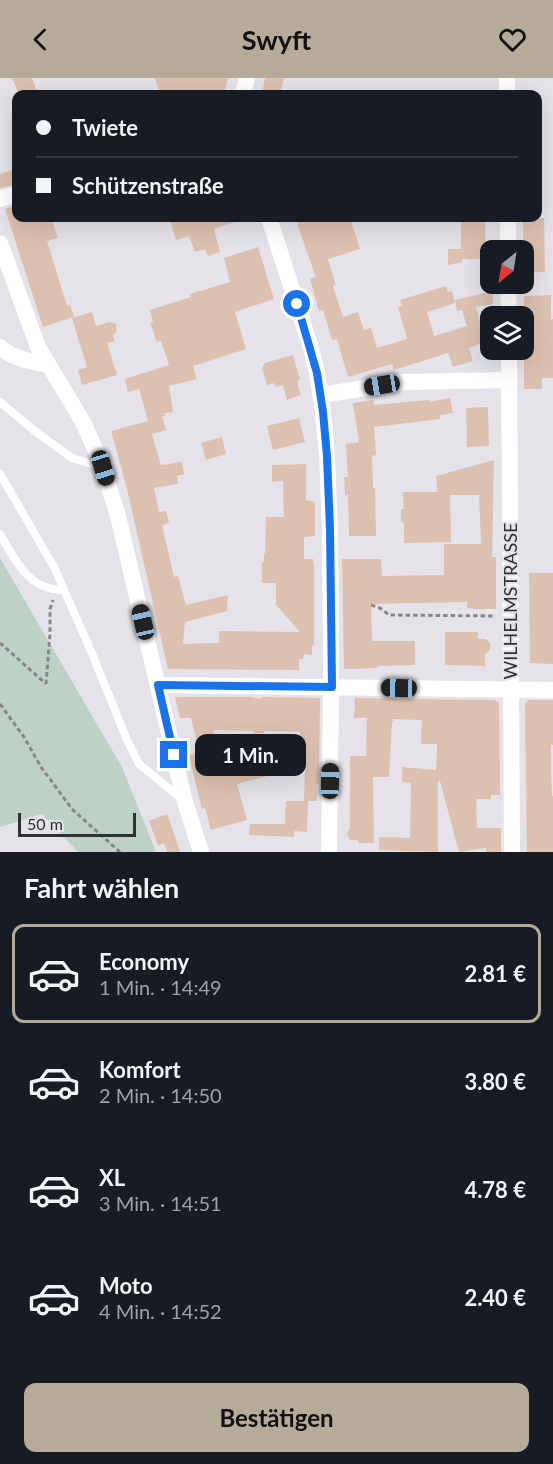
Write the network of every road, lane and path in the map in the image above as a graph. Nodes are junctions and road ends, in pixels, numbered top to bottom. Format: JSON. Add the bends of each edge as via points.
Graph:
{"nodes":[{"id":1,"x":270,"y":222,"type":"edge"},
{"id":2,"x":508,"y":222,"type":"edge"},
{"id":3,"x":508,"y":240,"type":"edge"},
{"id":4,"x":0,"y":243,"type":"edge"},
{"id":5,"x":0,"y":347,"type":"edge"},
{"id":6,"x":509,"y":360,"type":"edge"},
{"id":7,"x":48,"y":365,"type":"junction"},
{"id":8,"x":509,"y":380,"type":"junction"},
{"id":9,"x":321,"y":395,"type":"junction"},
{"id":10,"x":0,"y":402,"type":"edge"},
{"id":11,"x":103,"y":468,"type":"junction"},
{"id":12,"x":0,"y":474,"type":"edge"},
{"id":13,"x":0,"y":534,"type":"edge"},
{"id":14,"x":64,"y":590,"type":"junction"},
{"id":15,"x":53,"y":600,"type":"dead end"},
{"id":16,"x":371,"y":605,"type":"dead end"},
{"id":17,"x":510,"y":616,"type":"junction"},
{"id":18,"x":0,"y":643,"type":"edge"},
{"id":19,"x":158,"y":685,"type":"junction"},
{"id":20,"x":332,"y":687,"type":"junction"},
{"id":21,"x":511,"y":690,"type":"junction"},
{"id":22,"x":553,"y":690,"type":"edge"},
{"id":23,"x":0,"y":704,"type":"edge"},
{"id":24,"x":185,"y":802,"type":"junction"},
{"id":25,"x":120,"y":852,"type":"edge"},
{"id":26,"x":201,"y":852,"type":"edge"},
{"id":27,"x":329,"y":852,"type":"edge"},
{"id":28,"x":512,"y":852,"type":"edge"}],
"edges":[{"from":1,"to":9,"type":"street","via":[[311,348]]},
{"from":2,"to":3,"type":"street"},
{"from":4,"to":7,"type":"street"},
{"from":5,"to":7,"type":"street","via":[[24,360]]},
{"from":6,"to":8,"type":"street","name":"WILHELMSTRASSE"},
{"from":7,"to":11,"type":"street","via":[[83,422]]},
{"from":8,"to":9,"type":"street","via":[[403,382]]},
{"from":8,"to":17,"type":"street","name":"WILHELMSTRASSE"},
{"from":9,"to":20,"type":"street","via":[[330,529]]},
{"from":10,"to":11,"type":"lane","via":[[72,458]]},
{"from":11,"to":19,"type":"street"},
{"from":12,"to":14,"type":"lane"},
{"from":13,"to":14,"type":"lane","via":[[33,581],[53,590]]},
{"from":14,"to":24,"type":"lane","via":[[139,764]]},
{"from":15,"to":18,"type":"path","via":[[46,684]]},
{"from":16,"to":17,"type":"path","via":[[389,615]]},
{"from":17,"to":21,"type":"street","name":"WILHELMSTRASSE"},
{"from":19,"to":20,"type":"street"},
{"from":19,"to":24,"type":"street"},
{"from":20,"to":21,"type":"street"},
{"from":20,"to":27,"type":"street"},
{"from":21,"to":22,"type":"street"},
{"from":21,"to":28,"type":"street","name":"WILHELMSTRASSE"},
{"from":23,"to":25,"type":"path","via":[[72,809]]},
{"from":24,"to":26,"type":"street"}]}
